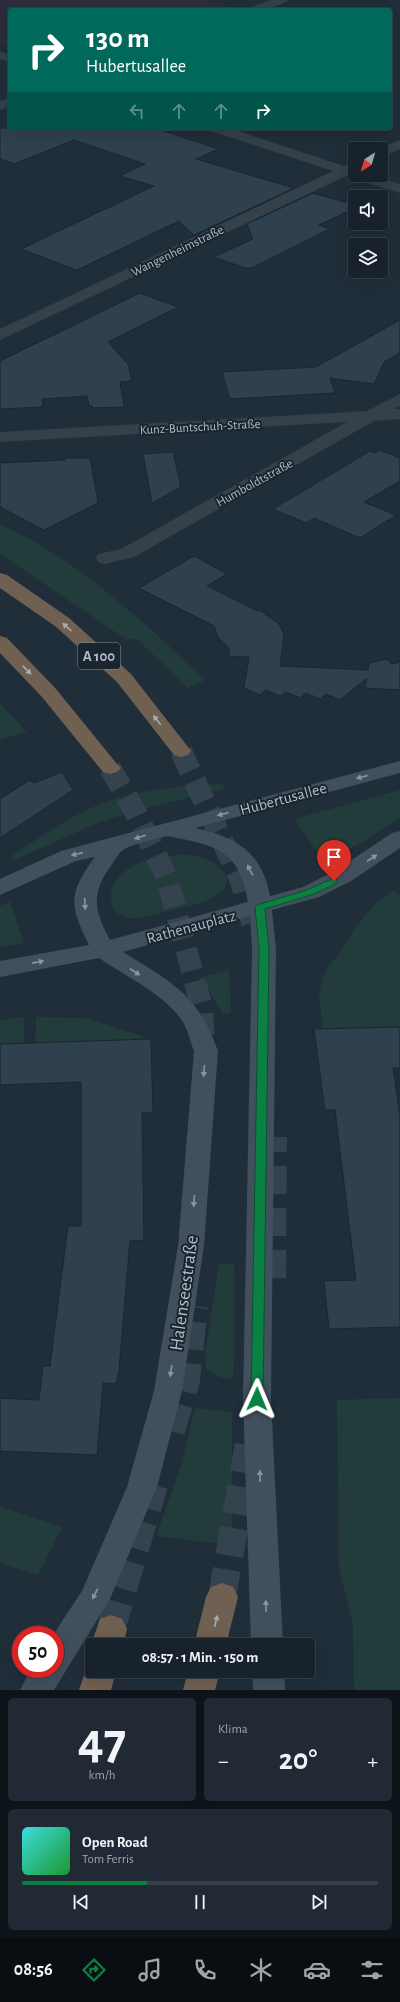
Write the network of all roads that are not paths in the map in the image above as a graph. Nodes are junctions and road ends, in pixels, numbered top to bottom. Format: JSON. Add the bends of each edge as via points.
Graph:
{"nodes":[{"id":1,"x":282,"y":0,"type":"edge"},
{"id":2,"x":260,"y":8,"type":"edge"},
{"id":3,"x":222,"y":130,"type":"edge"},
{"id":4,"x":400,"y":144,"type":"edge"},
{"id":5,"x":388,"y":150,"type":"edge"},
{"id":6,"x":348,"y":169,"type":"edge"},
{"id":7,"x":348,"y":173,"type":"edge"},
{"id":8,"x":382,"y":182,"type":"edge"},
{"id":9,"x":400,"y":189,"type":"edge"},
{"id":10,"x":0,"y":335,"type":"edge"},
{"id":11,"x":400,"y":399,"type":"edge"},
{"id":12,"x":400,"y":414,"type":"edge"},
{"id":13,"x":371,"y":416,"type":"junction"},
{"id":14,"x":0,"y":437,"type":"edge"},
{"id":15,"x":105,"y":558,"type":"dead end"},
{"id":16,"x":0,"y":579,"type":"edge"},
{"id":17,"x":0,"y":642,"type":"edge"},
{"id":18,"x":181,"y":751,"type":"tunnel mouth"},
{"id":19,"x":400,"y":767,"type":"edge"},
{"id":20,"x":110,"y":768,"type":"tunnel mouth"},
{"id":21,"x":166,"y":829,"type":"junction"},
{"id":22,"x":400,"y":838,"type":"edge"},
{"id":23,"x":115,"y":845,"type":"junction"},
{"id":24,"x":0,"y":888,"type":"edge"},
{"id":25,"x":260,"y":907,"type":"junction"},
{"id":26,"x":103,"y":950,"type":"junction"},
{"id":27,"x":0,"y":969,"type":"edge"},
{"id":28,"x":222,"y":1598,"type":"tunnel mouth"},
{"id":29,"x":212,"y":1638,"type":"edge"},
{"id":30,"x":267,"y":1638,"type":"edge"},
{"id":31,"x":64,"y":1646,"type":"edge"},
{"id":32,"x":43,"y":1678,"type":"edge"},
{"id":33,"x":98,"y":1678,"type":"edge"},
{"id":34,"x":202,"y":1678,"type":"edge"},
{"id":35,"x":268,"y":1678,"type":"edge"},
{"id":36,"x":36,"y":1690,"type":"edge"},
{"id":37,"x":95,"y":1690,"type":"edge"},
{"id":38,"x":199,"y":1690,"type":"edge"},
{"id":39,"x":269,"y":1690,"type":"edge"}],
"edges":[{"from":1,"to":2,"type":"street"},
{"from":3,"to":6,"type":"street"},
{"from":4,"to":5,"type":"street"},
{"from":7,"to":10,"type":"street","name":"Wangenheimstraße"},
{"from":8,"to":9,"type":"street"},
{"from":11,"to":13,"type":"street","name":"Humboldtstraße"},
{"from":12,"to":13,"type":"street","name":"Kunz-Buntschuh-Straße"},
{"from":13,"to":14,"type":"street","name":"Kunz-Buntschuh-Straße"},
{"from":13,"to":15,"type":"street","name":"Humboldtstraße","via":[[127,554]]},
{"from":18,"to":16,"type":"highway","number":"A 100","one_way":true,"via":[[124,678],[62,622]]},
{"from":17,"to":20,"type":"highway","one_way":true,"via":[[49,692]]},
{"from":19,"to":21,"type":"main road","name":"Hubertusallee","one_way":true},
{"from":21,"to":23,"type":"main road","one_way":true},
{"from":25,"to":21,"type":"main road","one_way":true,"via":[[256,883],[243,858],[228,846]]},
{"from":25,"to":22,"type":"main road","one_way":true,"via":[[327,885]]},
{"from":23,"to":24,"type":"main road","one_way":true,"via":[[69,856]]},
{"from":23,"to":26,"type":"main road","one_way":true,"via":[[88,885],[85,896],[84,907]]},
{"from":25,"to":26,"type":"main road","name":"Rathenauplatz"},
{"from":30,"to":25,"type":"main road","one_way":true,"via":[[257,1399],[264,949]]},
{"from":27,"to":26,"type":"main road","name":"Rathenauplatz","one_way":true},
{"from":26,"to":31,"type":"main road","name":"Halenseestraße","one_way":true,"via":[[168,992],[187,1011],[199,1030],[206,1052],[191,1246],[168,1391],[142,1487],[94,1599]]},
{"from":29,"to":28,"type":"highway","one_way":true},
{"from":32,"to":36,"type":"main road"},
{"from":33,"to":37,"type":"highway"},
{"from":34,"to":38,"type":"highway"},
{"from":35,"to":39,"type":"main road"}]}
